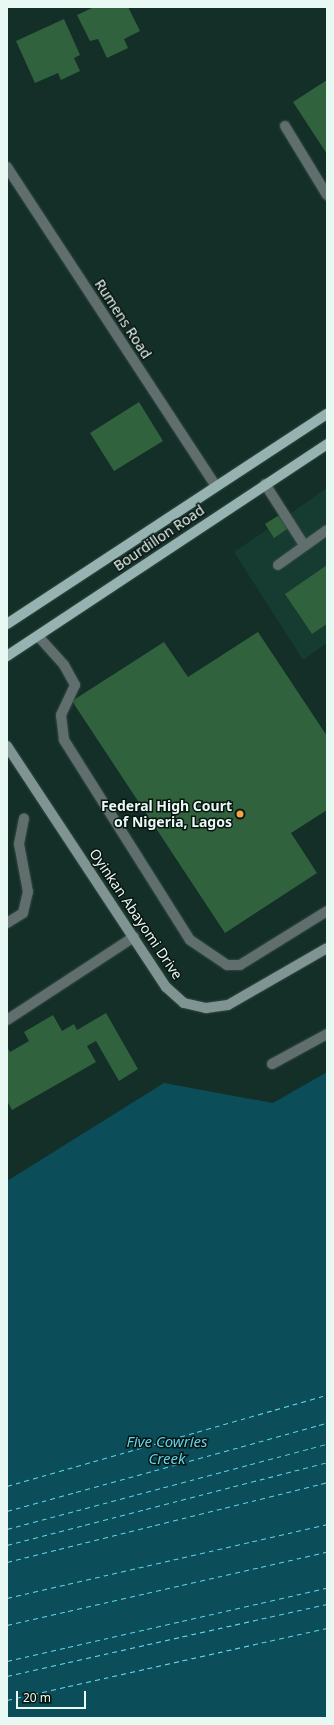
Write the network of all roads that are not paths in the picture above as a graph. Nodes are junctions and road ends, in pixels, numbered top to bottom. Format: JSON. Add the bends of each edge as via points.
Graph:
{"nodes":[{"id":1,"x":285,"y":126,"type":"dead end"},
{"id":2,"x":7,"y":167,"type":"edge"},
{"id":3,"x":327,"y":194,"type":"edge"},
{"id":4,"x":327,"y":414,"type":"edge"},
{"id":5,"x":327,"y":444,"type":"edge"},
{"id":6,"x":264,"y":484,"type":"junction"},
{"id":7,"x":216,"y":486,"type":"junction"},
{"id":8,"x":327,"y":530,"type":"edge"},
{"id":9,"x":304,"y":545,"type":"junction"},
{"id":10,"x":278,"y":565,"type":"dead end"},
{"id":11,"x":7,"y":624,"type":"edge"},
{"id":12,"x":38,"y":636,"type":"junction"},
{"id":13,"x":7,"y":656,"type":"edge"},
{"id":14,"x":7,"y":746,"type":"edge"},
{"id":15,"x":24,"y":818,"type":"dead end"},
{"id":16,"x":327,"y":911,"type":"edge"},
{"id":17,"x":7,"y":923,"type":"edge"},
{"id":18,"x":134,"y":937,"type":"junction"},
{"id":19,"x":327,"y":948,"type":"edge"},
{"id":20,"x":7,"y":1020,"type":"edge"},
{"id":21,"x":327,"y":1034,"type":"edge"},
{"id":22,"x":272,"y":1064,"type":"dead end"}],
"edges":[{"from":1,"to":3,"type":"street"},
{"from":2,"to":7,"type":"street","name":"Rumens Road"},
{"from":4,"to":7,"type":"main road","name":"Bourdillon Road"},
{"from":5,"to":6,"type":"main road","name":"Bourdillon Road"},
{"from":6,"to":9,"type":"street"},
{"from":6,"to":12,"type":"main road","name":"Bourdillon Road"},
{"from":7,"to":11,"type":"main road","name":"Bourdillon Road"},
{"from":8,"to":9,"type":"street"},
{"from":9,"to":10,"type":"street"},
{"from":12,"to":13,"type":"main road","name":"Bourdillon Road"},
{"from":12,"to":16,"type":"street","via":[[64,665],[75,685],[61,715],[64,740],[190,940],[227,965],[240,965]]},
{"from":14,"to":18,"type":"street","name":"Oyinkan Abayomi Drive"},
{"from":15,"to":17,"type":"street","via":[[19,844],[28,892],[23,913]]},
{"from":18,"to":19,"type":"street","name":"Oyinkan Abayomi Drive","via":[[166,987],[184,1003],[206,1008],[228,1004],[251,994]]},
{"from":18,"to":20,"type":"street"},
{"from":21,"to":22,"type":"street"}]}
